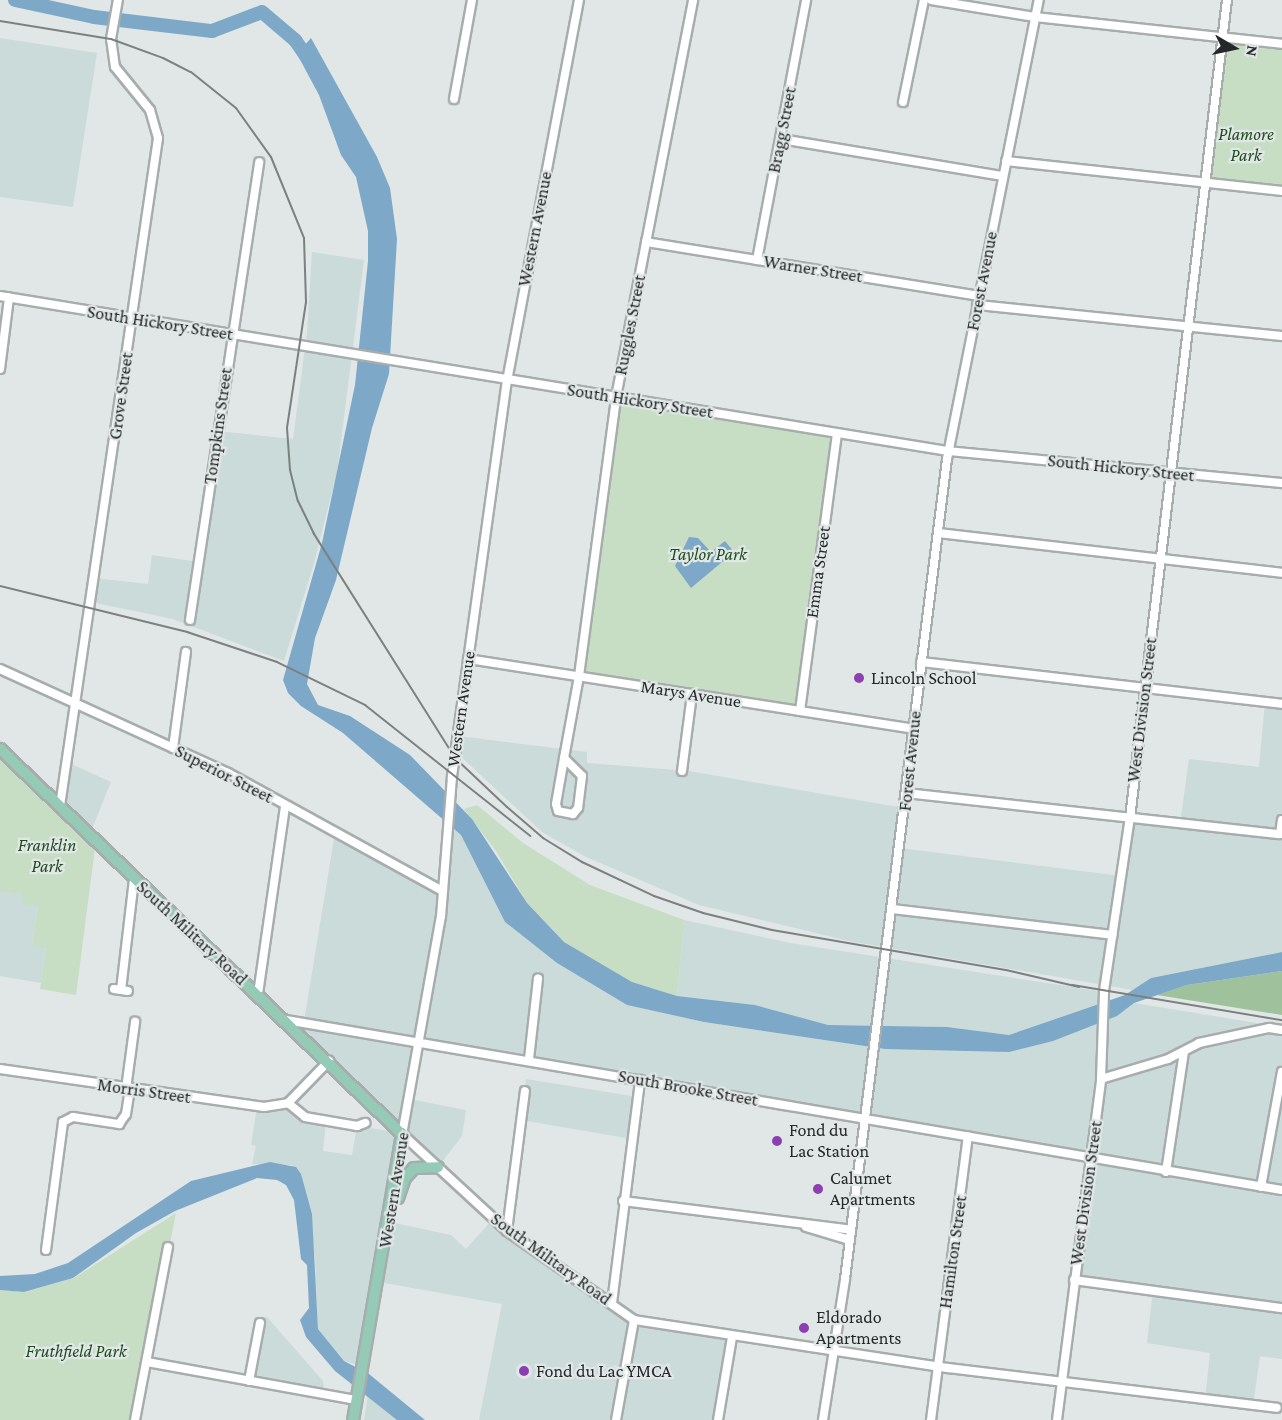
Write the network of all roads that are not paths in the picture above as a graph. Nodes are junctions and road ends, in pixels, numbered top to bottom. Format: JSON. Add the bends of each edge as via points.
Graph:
{"nodes":[{"id":1,"x":472,"y":0,"type":"edge"},
{"id":2,"x":579,"y":0,"type":"edge"},
{"id":3,"x":693,"y":0,"type":"edge"},
{"id":4,"x":806,"y":0,"type":"edge"},
{"id":5,"x":924,"y":0,"type":"edge"},
{"id":6,"x":931,"y":0,"type":"edge"},
{"id":7,"x":1039,"y":0,"type":"edge"},
{"id":8,"x":1227,"y":0,"type":"edge"},
{"id":9,"x":118,"y":2,"type":"edge"},
{"id":10,"x":1035,"y":17,"type":"junction"},
{"id":11,"x":1222,"y":38,"type":"junction"},
{"id":12,"x":1282,"y":44,"type":"edge"},
{"id":13,"x":454,"y":99,"type":"dead end"},
{"id":14,"x":903,"y":102,"type":"dead end"},
{"id":15,"x":781,"y":139,"type":"junction"},
{"id":16,"x":1006,"y":161,"type":"junction"},
{"id":17,"x":259,"y":162,"type":"dead end"},
{"id":18,"x":1003,"y":176,"type":"junction"},
{"id":19,"x":1205,"y":183,"type":"junction"},
{"id":20,"x":1282,"y":191,"type":"edge"},
{"id":21,"x":646,"y":242,"type":"junction"},
{"id":22,"x":757,"y":260,"type":"junction"},
{"id":23,"x":0,"y":296,"type":"edge"},
{"id":24,"x":979,"y":296,"type":"junction"},
{"id":25,"x":9,"y":298,"type":"junction"},
{"id":26,"x":978,"y":305,"type":"junction"},
{"id":27,"x":132,"y":320,"type":"junction"},
{"id":28,"x":1188,"y":327,"type":"junction"},
{"id":29,"x":231,"y":335,"type":"junction"},
{"id":30,"x":1282,"y":336,"type":"edge"},
{"id":31,"x":0,"y":369,"type":"edge"},
{"id":32,"x":507,"y":380,"type":"junction"},
{"id":33,"x":616,"y":397,"type":"junction"},
{"id":34,"x":837,"y":433,"type":"junction"},
{"id":35,"x":948,"y":451,"type":"junction"},
{"id":36,"x":1170,"y":472,"type":"junction"},
{"id":37,"x":1282,"y":483,"type":"edge"},
{"id":38,"x":938,"y":533,"type":"junction"},
{"id":39,"x":1161,"y":559,"type":"junction"},
{"id":40,"x":1282,"y":573,"type":"edge"},
{"id":41,"x":190,"y":620,"type":"dead end"},
{"id":42,"x":186,"y":652,"type":"dead end"},
{"id":43,"x":468,"y":659,"type":"junction"},
{"id":44,"x":921,"y":662,"type":"junction"},
{"id":45,"x":0,"y":669,"type":"edge"},
{"id":46,"x":579,"y":676,"type":"junction"},
{"id":47,"x":1145,"y":688,"type":"junction"},
{"id":48,"x":692,"y":694,"type":"junction"},
{"id":49,"x":76,"y":704,"type":"junction"},
{"id":50,"x":1282,"y":704,"type":"edge"},
{"id":51,"x":800,"y":711,"type":"junction"},
{"id":52,"x":913,"y":729,"type":"junction"},
{"id":53,"x":173,"y":748,"type":"junction"},
{"id":54,"x":0,"y":749,"type":"edge"},
{"id":55,"x":564,"y":758,"type":"junction"},
{"id":56,"x":682,"y":771,"type":"dead end"},
{"id":57,"x":906,"y":793,"type":"junction"},
{"id":58,"x":60,"y":806,"type":"junction"},
{"id":59,"x":285,"y":806,"type":"junction"},
{"id":60,"x":1130,"y":818,"type":"junction"},
{"id":61,"x":1282,"y":820,"type":"edge"},
{"id":62,"x":134,"y":880,"type":"junction"},
{"id":63,"x":443,"y":891,"type":"junction"},
{"id":64,"x":892,"y":909,"type":"junction"},
{"id":65,"x":1113,"y":935,"type":"junction"},
{"id":66,"x":538,"y":979,"type":"dead end"},
{"id":67,"x":121,"y":990,"type":"dead end"},
{"id":68,"x":258,"y":994,"type":"junction"},
{"id":69,"x":286,"y":1020,"type":"junction"},
{"id":70,"x":136,"y":1022,"type":"dead end"},
{"id":71,"x":1282,"y":1030,"type":"edge"},
{"id":72,"x":419,"y":1042,"type":"junction"},
{"id":73,"x":1184,"y":1052,"type":"junction"},
{"id":74,"x":529,"y":1059,"type":"junction"},
{"id":75,"x":329,"y":1061,"type":"junction"},
{"id":76,"x":0,"y":1069,"type":"edge"},
{"id":77,"x":1282,"y":1072,"type":"edge"},
{"id":78,"x":1101,"y":1079,"type":"junction"},
{"id":79,"x":640,"y":1080,"type":"junction"},
{"id":80,"x":128,"y":1089,"type":"junction"},
{"id":81,"x":525,"y":1091,"type":"dead end"},
{"id":82,"x":288,"y":1103,"type":"junction"},
{"id":83,"x":864,"y":1119,"type":"junction"},
{"id":84,"x":366,"y":1123,"type":"dead end"},
{"id":85,"x":402,"y":1134,"type":"junction"},
{"id":86,"x":968,"y":1136,"type":"junction"},
{"id":87,"x":1090,"y":1157,"type":"junction"},
{"id":88,"x":438,"y":1167,"type":"junction"},
{"id":89,"x":1166,"y":1172,"type":"junction"},
{"id":90,"x":1261,"y":1187,"type":"junction"},
{"id":91,"x":1282,"y":1190,"type":"edge"},
{"id":92,"x":623,"y":1201,"type":"junction"},
{"id":93,"x":802,"y":1226,"type":"junction"},
{"id":94,"x":389,"y":1227,"type":"junction"},
{"id":95,"x":851,"y":1230,"type":"junction"},
{"id":96,"x":507,"y":1231,"type":"junction"},
{"id":97,"x":850,"y":1240,"type":"junction"},
{"id":98,"x":168,"y":1247,"type":"dead end"},
{"id":99,"x":46,"y":1250,"type":"dead end"},
{"id":100,"x":1074,"y":1280,"type":"junction"},
{"id":101,"x":612,"y":1303,"type":"junction"},
{"id":102,"x":1282,"y":1308,"type":"edge"},
{"id":103,"x":634,"y":1320,"type":"junction"},
{"id":104,"x":260,"y":1323,"type":"dead end"},
{"id":105,"x":732,"y":1337,"type":"junction"},
{"id":106,"x":835,"y":1352,"type":"junction"},
{"id":107,"x":147,"y":1362,"type":"junction"},
{"id":108,"x":938,"y":1367,"type":"junction"},
{"id":109,"x":249,"y":1381,"type":"junction"},
{"id":110,"x":1062,"y":1384,"type":"junction"},
{"id":111,"x":358,"y":1396,"type":"junction"},
{"id":112,"x":1277,"y":1408,"type":"dead end"},
{"id":113,"x":135,"y":1420,"type":"edge"},
{"id":114,"x":354,"y":1420,"type":"edge"},
{"id":115,"x":616,"y":1420,"type":"edge"},
{"id":116,"x":717,"y":1420,"type":"edge"},
{"id":117,"x":823,"y":1420,"type":"edge"},
{"id":118,"x":931,"y":1420,"type":"edge"},
{"id":119,"x":1057,"y":1420,"type":"edge"}],
"edges":[{"from":1,"to":13,"type":"street"},
{"from":2,"to":32,"type":"street","name":"Western Avenue"},
{"from":3,"to":21,"type":"street","name":"Ruggles Street"},
{"from":4,"to":15,"type":"street","name":"Bragg Street"},
{"from":5,"to":14,"type":"street"},
{"from":6,"to":10,"type":"street"},
{"from":7,"to":10,"type":"street","name":"Forest Avenue"},
{"from":8,"to":11,"type":"street","name":"West Division Street"},
{"from":9,"to":27,"type":"street","name":"Grove Street","via":[[111,34],[115,69],[147,104],[159,131]]},
{"from":10,"to":11,"type":"street"},
{"from":10,"to":16,"type":"street","name":"Forest Avenue"},
{"from":11,"to":12,"type":"street"},
{"from":11,"to":19,"type":"street","name":"West Division Street"},
{"from":15,"to":18,"type":"street"},
{"from":15,"to":22,"type":"street","name":"Bragg Street"},
{"from":16,"to":18,"type":"street","name":"Forest Avenue"},
{"from":16,"to":19,"type":"street"},
{"from":17,"to":29,"type":"street","name":"Tompkins Street"},
{"from":18,"to":24,"type":"street","name":"Forest Avenue"},
{"from":19,"to":20,"type":"street"},
{"from":19,"to":28,"type":"street","name":"West Division Street"},
{"from":21,"to":22,"type":"street","name":"Warner Street"},
{"from":21,"to":33,"type":"street","name":"Ruggles Street"},
{"from":22,"to":24,"type":"street","name":"Warner Street"},
{"from":23,"to":25,"type":"street","name":"South Hickory Street"},
{"from":24,"to":26,"type":"street","name":"Forest Avenue"},
{"from":25,"to":27,"type":"street","name":"South Hickory Street"},
{"from":25,"to":31,"type":"street"},
{"from":26,"to":28,"type":"street"},
{"from":26,"to":35,"type":"street","name":"Forest Avenue"},
{"from":27,"to":29,"type":"street","name":"South Hickory Street"},
{"from":27,"to":49,"type":"street","name":"Grove Street"},
{"from":28,"to":30,"type":"street"},
{"from":28,"to":36,"type":"street","name":"West Division Street"},
{"from":29,"to":32,"type":"street","name":"South Hickory Street"},
{"from":29,"to":41,"type":"street","name":"Tompkins Street"},
{"from":32,"to":33,"type":"street","name":"South Hickory Street"},
{"from":32,"to":43,"type":"street","name":"Western Avenue"},
{"from":33,"to":34,"type":"street","name":"South Hickory Street"},
{"from":33,"to":46,"type":"street","name":"Ruggles Street"},
{"from":34,"to":35,"type":"street","name":"South Hickory Street"},
{"from":34,"to":51,"type":"street","name":"Emma Street"},
{"from":35,"to":36,"type":"street","name":"South Hickory Street"},
{"from":35,"to":38,"type":"street","name":"Forest Avenue"},
{"from":36,"to":37,"type":"street","name":"South Hickory Street"},
{"from":36,"to":39,"type":"street","name":"West Division Street"},
{"from":38,"to":39,"type":"street"},
{"from":38,"to":44,"type":"street","name":"Forest Avenue"},
{"from":39,"to":40,"type":"street"},
{"from":39,"to":47,"type":"street","name":"West Division Street"},
{"from":42,"to":53,"type":"street"},
{"from":43,"to":46,"type":"street","name":"Marys Avenue"},
{"from":43,"to":63,"type":"street","name":"Western Avenue","via":[[451,788]]},
{"from":44,"to":47,"type":"street"},
{"from":44,"to":52,"type":"street","name":"Forest Avenue"},
{"from":45,"to":49,"type":"street","name":"Superior Street"},
{"from":46,"to":48,"type":"street","name":"Marys Avenue"},
{"from":46,"to":55,"type":"street","name":"Ruggles Street"},
{"from":47,"to":50,"type":"street"},
{"from":47,"to":60,"type":"street","name":"West Division Street"},
{"from":48,"to":51,"type":"street","name":"Marys Avenue"},
{"from":48,"to":56,"type":"street"},
{"from":49,"to":53,"type":"street","name":"Superior Street"},
{"from":49,"to":58,"type":"street","name":"Grove Street"},
{"from":51,"to":52,"type":"street","name":"Marys Avenue"},
{"from":52,"to":57,"type":"street","name":"Forest Avenue"},
{"from":53,"to":59,"type":"street","name":"Superior Street","via":[[228,773]]},
{"from":54,"to":58,"type":"main road","name":"South Military Road"},
{"from":55,"to":55,"type":"street","name":"Ruggles Street","via":[[556,808],[573,813],[578,808],[582,776]]},
{"from":57,"to":60,"type":"street"},
{"from":57,"to":64,"type":"street","name":"Forest Avenue"},
{"from":58,"to":62,"type":"main road","name":"South Military Road"},
{"from":59,"to":63,"type":"street","name":"Superior Street"},
{"from":59,"to":68,"type":"street"},
{"from":60,"to":61,"type":"street","via":[[1280,834]]},
{"from":60,"to":65,"type":"street","name":"West Division Street"},
{"from":62,"to":67,"type":"street"},
{"from":62,"to":68,"type":"main road","name":"South Military Road"},
{"from":63,"to":72,"type":"street","name":"Western Avenue"},
{"from":64,"to":65,"type":"street"},
{"from":64,"to":83,"type":"street","name":"Forest Avenue"},
{"from":65,"to":78,"type":"street","name":"West Division Street","via":[[1104,996]]},
{"from":66,"to":74,"type":"street"},
{"from":68,"to":69,"type":"main road","name":"South Military Road"},
{"from":69,"to":72,"type":"street","name":"South Brooke Street"},
{"from":69,"to":75,"type":"main road","name":"South Military Road"},
{"from":70,"to":80,"type":"street"},
{"from":71,"to":73,"type":"street","via":[[1269,1028],[1199,1043]]},
{"from":72,"to":74,"type":"street","name":"South Brooke Street"},
{"from":72,"to":85,"type":"street","name":"Western Avenue"},
{"from":73,"to":78,"type":"street"},
{"from":73,"to":89,"type":"street"},
{"from":74,"to":79,"type":"street","name":"South Brooke Street"},
{"from":75,"to":82,"type":"street"},
{"from":75,"to":85,"type":"main road","name":"South Military Road"},
{"from":76,"to":80,"type":"street","name":"Morris Street"},
{"from":77,"to":90,"type":"street"},
{"from":78,"to":87,"type":"street","name":"West Division Street"},
{"from":79,"to":83,"type":"street","name":"South Brooke Street"},
{"from":79,"to":92,"type":"street"},
{"from":80,"to":82,"type":"street","name":"Morris Street","via":[[257,1107]]},
{"from":80,"to":99,"type":"street","via":[[126,1114],[118,1124],[73,1118],[63,1122]]},
{"from":81,"to":96,"type":"street"},
{"from":82,"to":84,"type":"street","via":[[305,1117],[357,1126]]},
{"from":83,"to":86,"type":"street","name":"South Brooke Street"},
{"from":83,"to":95,"type":"street","name":"Forest Avenue"},
{"from":85,"to":88,"type":"street","name":"South Military Road"},
{"from":85,"to":94,"type":"main road","name":"Western Avenue"},
{"from":86,"to":87,"type":"street","name":"South Brooke Street"},
{"from":86,"to":108,"type":"street","name":"Hamilton Street"},
{"from":87,"to":89,"type":"street","name":"South Brooke Street"},
{"from":87,"to":100,"type":"street","name":"West Division Street"},
{"from":88,"to":94,"type":"main road","via":[[419,1166],[410,1171]]},
{"from":88,"to":96,"type":"street","name":"South Military Road"},
{"from":89,"to":90,"type":"street","name":"South Brooke Street"},
{"from":90,"to":91,"type":"street","name":"South Brooke Street"},
{"from":92,"to":93,"type":"street"},
{"from":92,"to":101,"type":"street"},
{"from":93,"to":95,"type":"street"},
{"from":93,"to":97,"type":"street"},
{"from":94,"to":111,"type":"main road","name":"Western Avenue"},
{"from":95,"to":97,"type":"street","name":"Forest Avenue"},
{"from":96,"to":101,"type":"street","name":"South Military Road"},
{"from":97,"to":106,"type":"street","name":"Forest Avenue"},
{"from":98,"to":107,"type":"street"},
{"from":100,"to":102,"type":"street"},
{"from":100,"to":110,"type":"street","name":"West Division Street"},
{"from":101,"to":103,"type":"street","name":"South Military Road"},
{"from":103,"to":105,"type":"street","name":"South Military Road"},
{"from":103,"to":115,"type":"street"},
{"from":104,"to":109,"type":"street"},
{"from":105,"to":106,"type":"street","name":"South Military Road"},
{"from":105,"to":116,"type":"street"},
{"from":106,"to":108,"type":"street","name":"South Military Road"},
{"from":106,"to":117,"type":"street","name":"Forest Avenue"},
{"from":107,"to":109,"type":"street"},
{"from":107,"to":113,"type":"street"},
{"from":108,"to":110,"type":"street","name":"South Military Road"},
{"from":108,"to":118,"type":"street","name":"Hamilton Street"},
{"from":109,"to":111,"type":"street"},
{"from":110,"to":112,"type":"street","name":"South Military Road"},
{"from":110,"to":119,"type":"street","name":"West Division Street"},
{"from":111,"to":114,"type":"main road","name":"Western Avenue"}]}
